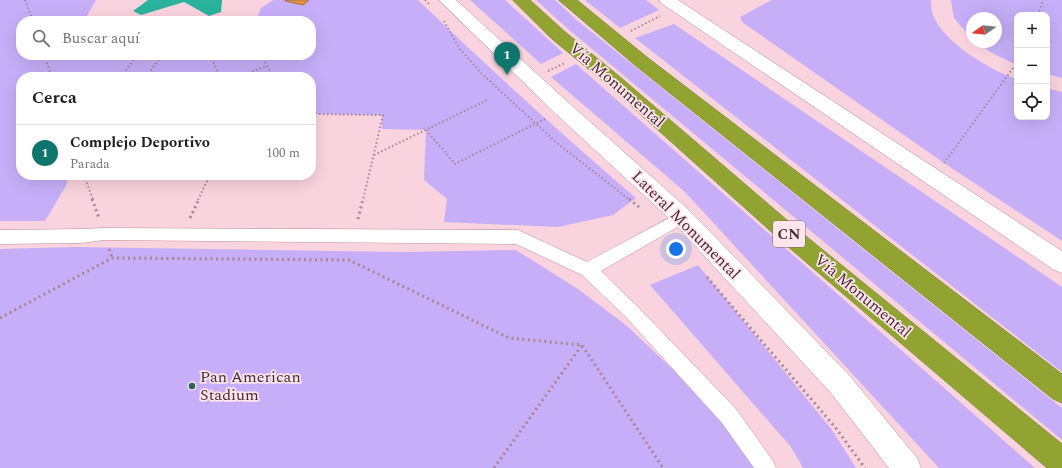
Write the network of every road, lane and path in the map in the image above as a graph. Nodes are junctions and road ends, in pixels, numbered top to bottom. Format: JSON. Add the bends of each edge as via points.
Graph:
{"nodes":[{"id":1,"x":26,"y":0,"type":"edge"},
{"id":2,"x":447,"y":0,"type":"edge"},
{"id":3,"x":521,"y":0,"type":"edge"},
{"id":4,"x":567,"y":0,"type":"edge"},
{"id":5,"x":1043,"y":0,"type":"edge"},
{"id":6,"x":663,"y":8,"type":"edge"},
{"id":7,"x":1039,"y":12,"type":"edge"},
{"id":8,"x":31,"y":16,"type":"edge"},
{"id":9,"x":630,"y":31,"type":"dead end"},
{"id":10,"x":46,"y":60,"type":"edge"},
{"id":11,"x":133,"y":60,"type":"edge"},
{"id":12,"x":158,"y":60,"type":"edge"},
{"id":13,"x":212,"y":60,"type":"edge"},
{"id":14,"x":264,"y":60,"type":"edge"},
{"id":15,"x":567,"y":61,"type":"dead end"},
{"id":16,"x":267,"y":66,"type":"junction"},
{"id":17,"x":1014,"y":67,"type":"edge"},
{"id":18,"x":50,"y":72,"type":"edge"},
{"id":19,"x":124,"y":72,"type":"edge"},
{"id":20,"x":150,"y":72,"type":"edge"},
{"id":21,"x":218,"y":72,"type":"edge"},
{"id":22,"x":251,"y":72,"type":"edge"},
{"id":23,"x":270,"y":72,"type":"edge"},
{"id":24,"x":544,"y":73,"type":"dead end"},
{"id":25,"x":487,"y":100,"type":"dead end"},
{"id":26,"x":564,"y":109,"type":"junction"},
{"id":27,"x":316,"y":114,"type":"edge"},
{"id":28,"x":426,"y":130,"type":"junction"},
{"id":29,"x":373,"y":155,"type":"junction"},
{"id":30,"x":933,"y":178,"type":"junction"},
{"id":31,"x":682,"y":216,"type":"junction"},
{"id":32,"x":355,"y":235,"type":"junction"},
{"id":33,"x":0,"y":237,"type":"edge"},
{"id":34,"x":349,"y":260,"type":"junction"},
{"id":35,"x":1062,"y":263,"type":"edge"},
{"id":36,"x":588,"y":270,"type":"junction"},
{"id":37,"x":0,"y":318,"type":"edge"},
{"id":38,"x":582,"y":345,"type":"junction"},
{"id":39,"x":1062,"y":390,"type":"edge"},
{"id":40,"x":1062,"y":462,"type":"edge"},
{"id":41,"x":494,"y":468,"type":"edge"},
{"id":42,"x":663,"y":468,"type":"edge"},
{"id":43,"x":766,"y":468,"type":"edge"},
{"id":44,"x":907,"y":468,"type":"edge"}],
"edges":[{"from":1,"to":8,"type":"path"},
{"from":2,"to":26,"type":"street","name":"Lateral Monumental"},
{"from":3,"to":40,"type":"highway","name":"Vía Monumental","number":"CN","via":[[794,239]]},
{"from":4,"to":39,"type":"highway","name":"Vía Monumental","via":[[636,57]]},
{"from":5,"to":7,"type":"path"},
{"from":6,"to":9,"type":"path"},
{"from":6,"to":30,"type":"street"},
{"from":10,"to":18,"type":"path"},
{"from":11,"to":19,"type":"path"},
{"from":12,"to":20,"type":"path"},
{"from":13,"to":21,"type":"path"},
{"from":14,"to":16,"type":"path"},
{"from":15,"to":24,"type":"path"},
{"from":16,"to":22,"type":"path"},
{"from":16,"to":23,"type":"path"},
{"from":17,"to":30,"type":"path"},
{"from":25,"to":28,"type":"path"},
{"from":26,"to":28,"type":"path","via":[[455,164]]},
{"from":26,"to":31,"type":"street","name":"Lateral Monumental"},
{"from":27,"to":29,"type":"path","via":[[383,115]]},
{"from":28,"to":29,"type":"path"},
{"from":29,"to":32,"type":"path"},
{"from":30,"to":35,"type":"street"},
{"from":31,"to":36,"type":"street"},
{"from":31,"to":44,"type":"street","name":"Lateral Monumental","via":[[840,384]]},
{"from":32,"to":33,"type":"street","via":[[104,234]]},
{"from":32,"to":34,"type":"path"},
{"from":32,"to":36,"type":"street","via":[[518,237]]},
{"from":34,"to":37,"type":"path","via":[[112,258]]},
{"from":34,"to":38,"type":"path","via":[[509,338]]},
{"from":36,"to":43,"type":"street","via":[[729,416]]},
{"from":38,"to":41,"type":"path"},
{"from":38,"to":42,"type":"path"}]}
